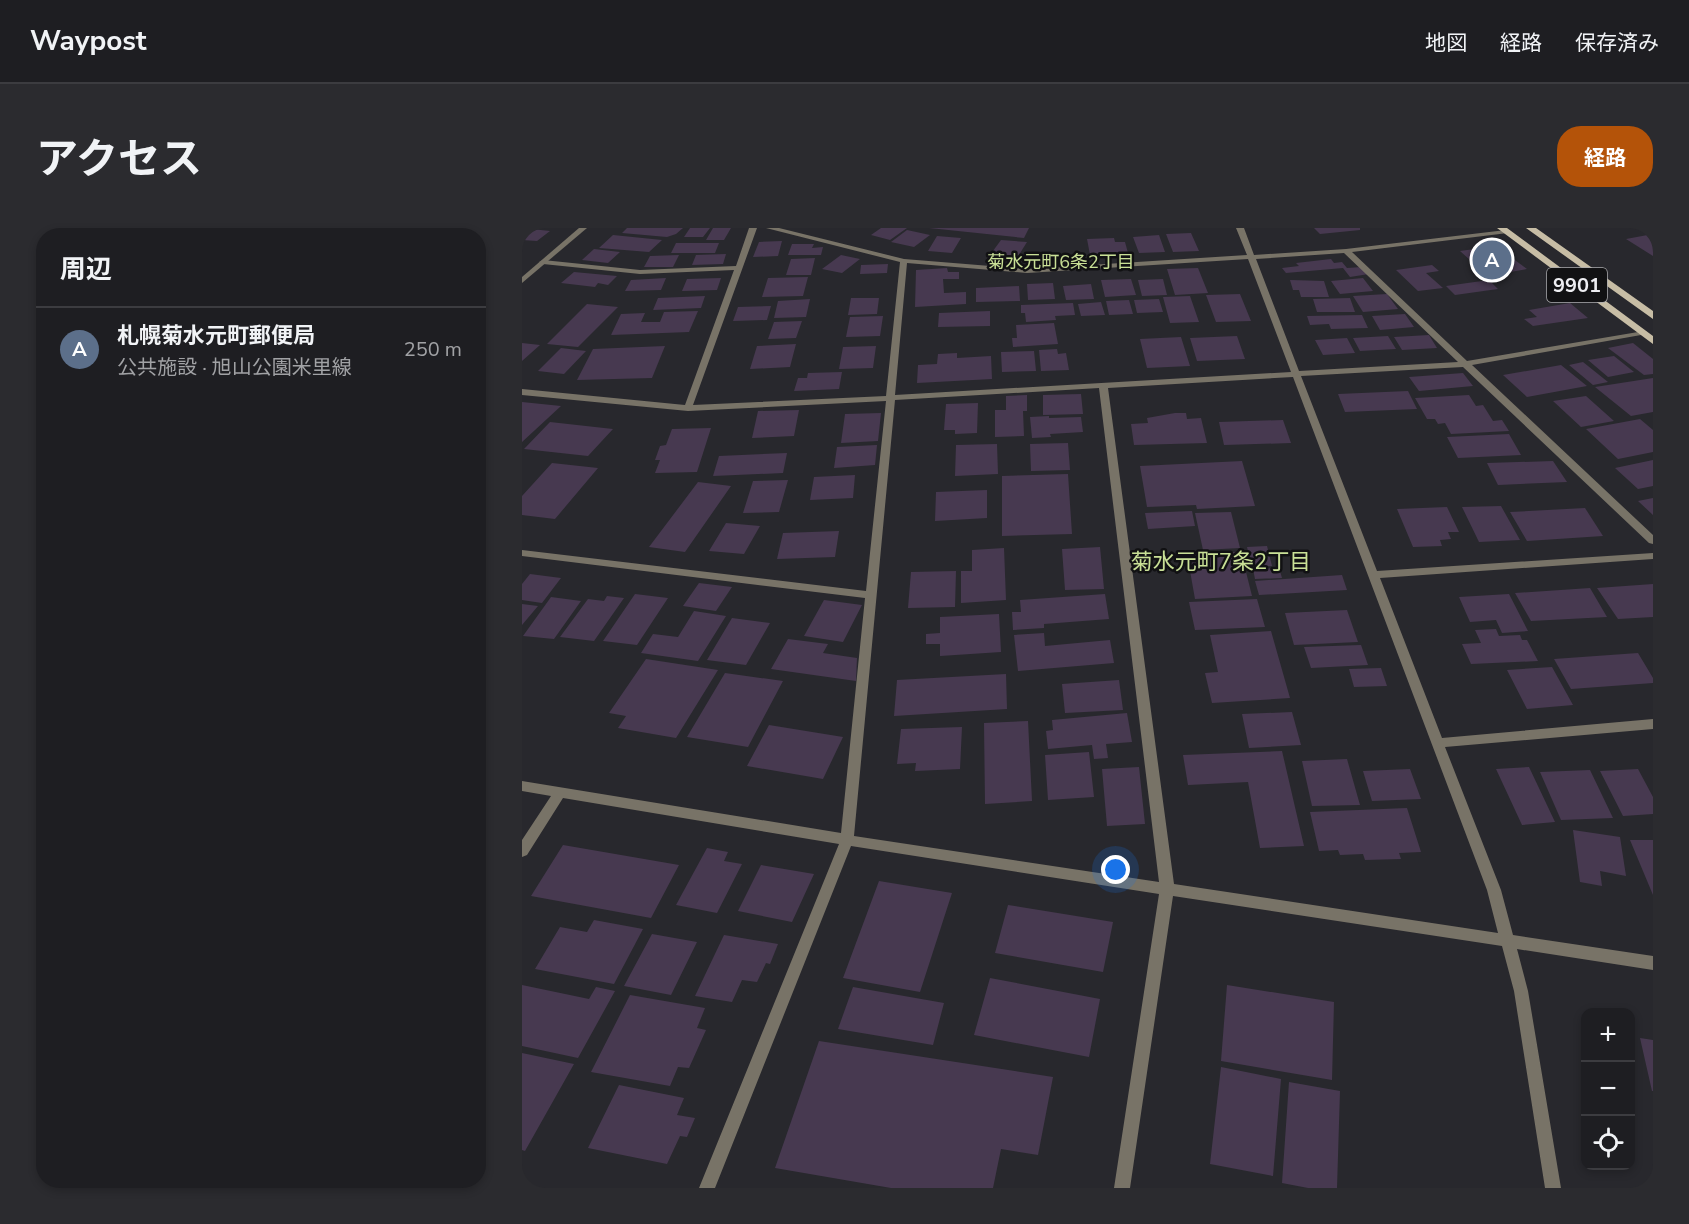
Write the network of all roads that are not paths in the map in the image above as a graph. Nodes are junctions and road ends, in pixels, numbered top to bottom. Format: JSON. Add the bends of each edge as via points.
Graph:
{"nodes":[{"id":1,"x":583,"y":228,"type":"edge"},
{"id":2,"x":753,"y":228,"type":"edge"},
{"id":3,"x":770,"y":228,"type":"edge"},
{"id":4,"x":1240,"y":228,"type":"edge"},
{"id":5,"x":1530,"y":228,"type":"edge"},
{"id":6,"x":1503,"y":230,"type":"edge"},
{"id":7,"x":1346,"y":251,"type":"junction"},
{"id":8,"x":1251,"y":258,"type":"junction"},
{"id":9,"x":904,"y":261,"type":"junction"},
{"id":10,"x":543,"y":262,"type":"junction"},
{"id":11,"x":736,"y":268,"type":"junction"},
{"id":12,"x":522,"y":281,"type":"edge"},
{"id":13,"x":1653,"y":316,"type":"edge"},
{"id":14,"x":1641,"y":333,"type":"junction"},
{"id":15,"x":1653,"y":341,"type":"edge"},
{"id":16,"x":1464,"y":364,"type":"junction"},
{"id":17,"x":1294,"y":375,"type":"junction"},
{"id":18,"x":1103,"y":386,"type":"junction"},
{"id":19,"x":522,"y":393,"type":"edge"},
{"id":20,"x":892,"y":398,"type":"junction"},
{"id":21,"x":688,"y":408,"type":"junction"},
{"id":22,"x":1653,"y":541,"type":"edge"},
{"id":23,"x":522,"y":554,"type":"edge"},
{"id":24,"x":1653,"y":556,"type":"edge"},
{"id":25,"x":1373,"y":575,"type":"junction"},
{"id":26,"x":870,"y":595,"type":"junction"},
{"id":27,"x":1653,"y":724,"type":"edge"},
{"id":28,"x":1437,"y":743,"type":"junction"},
{"id":29,"x":522,"y":786,"type":"edge"},
{"id":30,"x":560,"y":792,"type":"junction"},
{"id":31,"x":847,"y":840,"type":"junction"},
{"id":32,"x":522,"y":851,"type":"edge"},
{"id":33,"x":1167,"y":887,"type":"junction"},
{"id":34,"x":1509,"y":940,"type":"junction"},
{"id":35,"x":1653,"y":963,"type":"edge"},
{"id":36,"x":707,"y":1188,"type":"edge"},
{"id":37,"x":1122,"y":1188,"type":"edge"},
{"id":38,"x":1553,"y":1188,"type":"edge"}],
"edges":[{"from":1,"to":10,"type":"street"},
{"from":2,"to":11,"type":"street"},
{"from":3,"to":9,"type":"street"},
{"from":4,"to":8,"type":"street"},
{"from":5,"to":13,"type":"main road","number":"9901"},
{"from":6,"to":7,"type":"street"},
{"from":6,"to":14,"type":"main road","number":"9901"},
{"from":7,"to":8,"type":"street"},
{"from":7,"to":16,"type":"street"},
{"from":8,"to":9,"type":"street","via":[[1027,271]]},
{"from":8,"to":17,"type":"street"},
{"from":9,"to":20,"type":"street"},
{"from":10,"to":11,"type":"street","via":[[640,272]]},
{"from":10,"to":12,"type":"street"},
{"from":11,"to":21,"type":"street"},
{"from":14,"to":15,"type":"main road","number":"9901"},
{"from":14,"to":16,"type":"street"},
{"from":16,"to":17,"type":"street"},
{"from":16,"to":22,"type":"street"},
{"from":17,"to":18,"type":"street"},
{"from":17,"to":25,"type":"street"},
{"from":18,"to":20,"type":"street"},
{"from":18,"to":33,"type":"street"},
{"from":19,"to":21,"type":"street"},
{"from":20,"to":21,"type":"street"},
{"from":20,"to":26,"type":"street"},
{"from":23,"to":26,"type":"street"},
{"from":24,"to":25,"type":"street"},
{"from":25,"to":28,"type":"street"},
{"from":26,"to":31,"type":"street"},
{"from":27,"to":28,"type":"street"},
{"from":28,"to":34,"type":"street","via":[[1494,890]]},
{"from":29,"to":30,"type":"street"},
{"from":30,"to":31,"type":"street"},
{"from":30,"to":32,"type":"street"},
{"from":31,"to":33,"type":"street"},
{"from":31,"to":36,"type":"street"},
{"from":33,"to":34,"type":"street"},
{"from":33,"to":37,"type":"street"},
{"from":34,"to":35,"type":"street"},
{"from":34,"to":38,"type":"street"}]}
